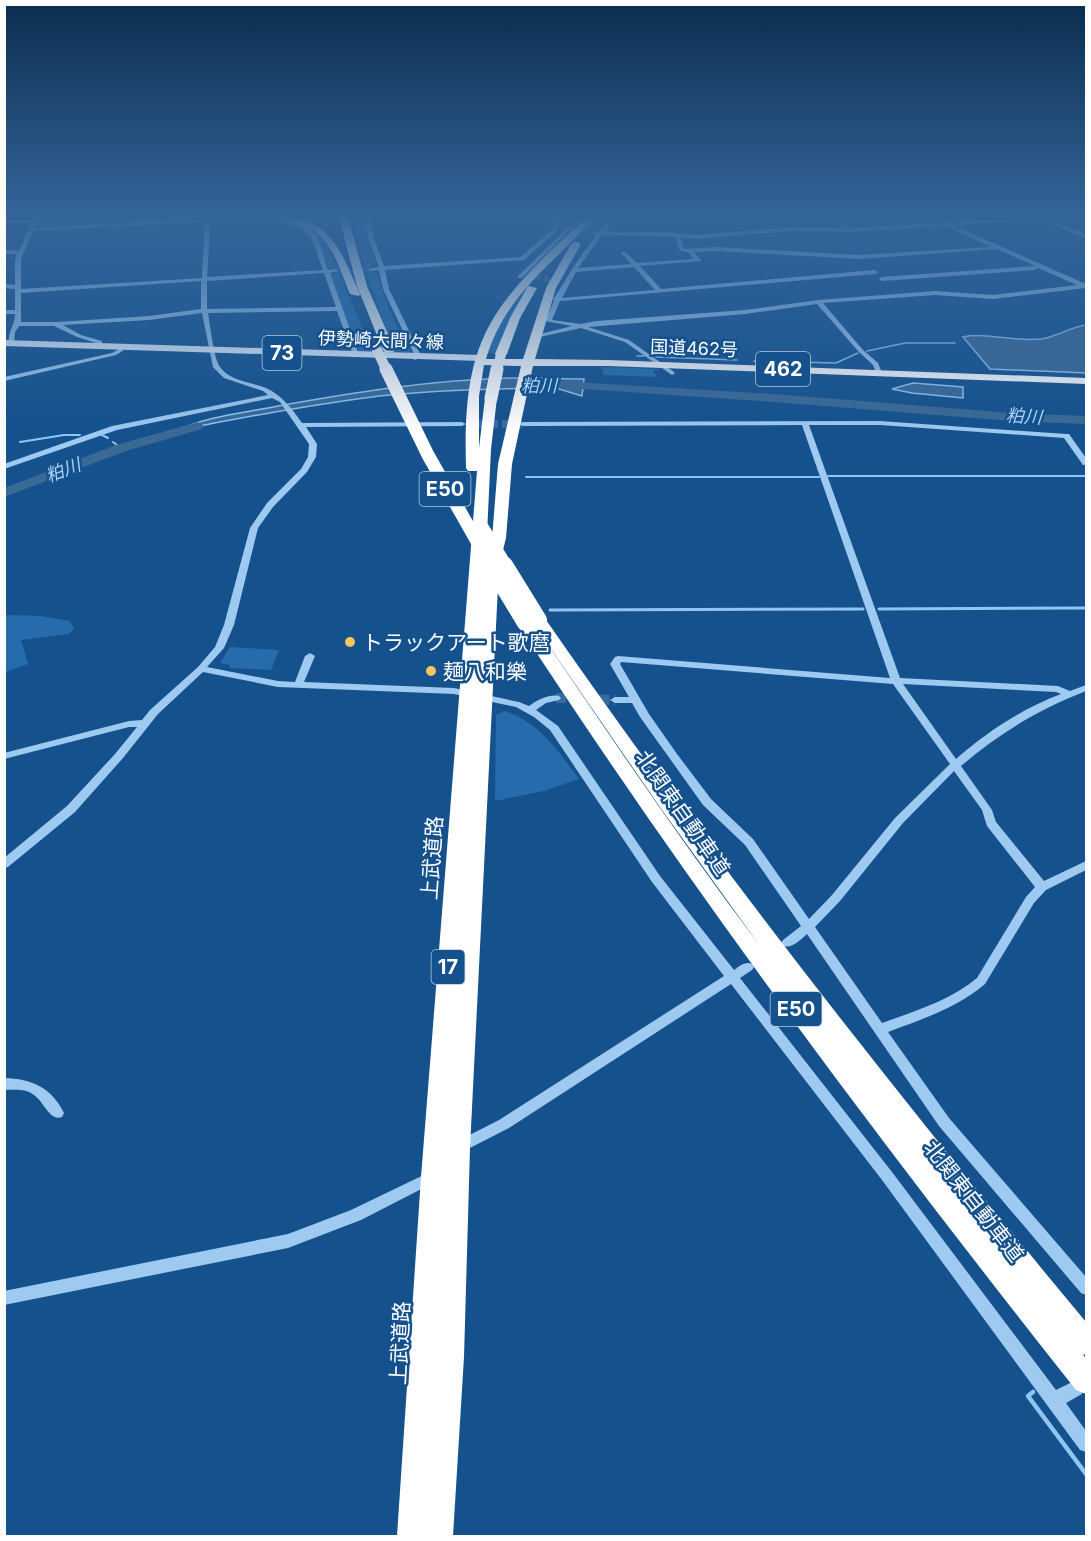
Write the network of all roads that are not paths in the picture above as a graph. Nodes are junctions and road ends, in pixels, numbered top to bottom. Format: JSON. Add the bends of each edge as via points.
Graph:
{"nodes":[{"id":1,"x":18,"y":289,"type":"edge"},
{"id":2,"x":204,"y":289,"type":"edge"},
{"id":3,"x":333,"y":289,"type":"edge"},
{"id":4,"x":352,"y":289,"type":"edge"},
{"id":5,"x":354,"y":289,"type":"edge"},
{"id":6,"x":364,"y":289,"type":"edge"},
{"id":7,"x":386,"y":289,"type":"edge"},
{"id":8,"x":522,"y":289,"type":"edge"},
{"id":9,"x":532,"y":289,"type":"edge"},
{"id":10,"x":540,"y":289,"type":"edge"},
{"id":11,"x":551,"y":289,"type":"edge"},
{"id":12,"x":560,"y":289,"type":"edge"},
{"id":13,"x":657,"y":289,"type":"edge"},
{"id":14,"x":693,"y":289,"type":"edge"},
{"id":15,"x":891,"y":289,"type":"edge"},
{"id":16,"x":1061,"y":289,"type":"edge"},
{"id":17,"x":660,"y":292,"type":"junction"},
{"id":18,"x":355,"y":294,"type":"junction"},
{"id":19,"x":898,"y":296,"type":"junction"},
{"id":20,"x":556,"y":300,"type":"junction"},
{"id":21,"x":818,"y":302,"type":"junction"},
{"id":22,"x":340,"y":309,"type":"junction"},
{"id":23,"x":204,"y":311,"type":"junction"},
{"id":24,"x":4,"y":312,"type":"edge"},
{"id":25,"x":18,"y":312,"type":"junction"},
{"id":26,"x":17,"y":324,"type":"junction"},
{"id":27,"x":57,"y":324,"type":"junction"},
{"id":28,"x":4,"y":325,"type":"edge"},
{"id":29,"x":582,"y":327,"type":"junction"},
{"id":30,"x":535,"y":336,"type":"junction"},
{"id":31,"x":8,"y":343,"type":"edge"},
{"id":32,"x":28,"y":344,"type":"junction"},
{"id":33,"x":99,"y":345,"type":"junction"},
{"id":34,"x":121,"y":350,"type":"junction"},
{"id":35,"x":383,"y":350,"type":"junction"},
{"id":36,"x":211,"y":352,"type":"junction"},
{"id":37,"x":505,"y":354,"type":"junction"},
{"id":38,"x":354,"y":356,"type":"junction"},
{"id":39,"x":415,"y":358,"type":"junction"},
{"id":40,"x":481,"y":360,"type":"junction"},
{"id":41,"x":528,"y":360,"type":"junction"},
{"id":42,"x":658,"y":363,"type":"junction"},
{"id":43,"x":878,"y":371,"type":"junction"},
{"id":44,"x":672,"y":373,"type":"dead end"},
{"id":45,"x":4,"y":379,"type":"edge"},
{"id":46,"x":1086,"y":379,"type":"edge"},
{"id":47,"x":274,"y":394,"type":"junction"},
{"id":48,"x":495,"y":398,"type":"junction"},
{"id":49,"x":805,"y":423,"type":"junction"},
{"id":50,"x":301,"y":424,"type":"junction"},
{"id":51,"x":462,"y":424,"type":"tunnel mouth"},
{"id":52,"x":523,"y":424,"type":"tunnel mouth"},
{"id":53,"x":1086,"y":463,"type":"edge"},
{"id":54,"x":4,"y":467,"type":"edge"},
{"id":55,"x":532,"y":621,"type":"junction"},
{"id":56,"x":310,"y":656,"type":"dead end"},
{"id":57,"x":201,"y":669,"type":"junction"},
{"id":58,"x":896,"y":681,"type":"junction"},
{"id":59,"x":298,"y":685,"type":"junction"},
{"id":60,"x":1086,"y":688,"type":"edge"},
{"id":61,"x":1070,"y":693,"type":"junction"},
{"id":62,"x":476,"y":695,"type":"junction"},
{"id":63,"x":556,"y":698,"type":"tunnel mouth"},
{"id":64,"x":615,"y":700,"type":"tunnel mouth"},
{"id":65,"x":636,"y":700,"type":"junction"},
{"id":66,"x":530,"y":710,"type":"junction"},
{"id":67,"x":144,"y":723,"type":"junction"},
{"id":68,"x":4,"y":756,"type":"edge"},
{"id":69,"x":956,"y":766,"type":"junction"},
{"id":70,"x":7,"y":859,"type":"edge"},
{"id":71,"x":1086,"y":865,"type":"edge"},
{"id":72,"x":1042,"y":887,"type":"junction"},
{"id":73,"x":809,"y":927,"type":"junction"},
{"id":74,"x":787,"y":943,"type":"dead end"},
{"id":75,"x":748,"y":967,"type":"dead end"},
{"id":76,"x":732,"y":978,"type":"junction"},
{"id":77,"x":882,"y":1029,"type":"junction"},
{"id":78,"x":4,"y":1084,"type":"edge"},
{"id":79,"x":57,"y":1113,"type":"dead end"},
{"id":80,"x":458,"y":1148,"type":"junction"},
{"id":81,"x":433,"y":1177,"type":"junction"},
{"id":82,"x":1086,"y":1288,"type":"edge"},
{"id":83,"x":4,"y":1298,"type":"edge"},
{"id":84,"x":1086,"y":1342,"type":"edge"},
{"id":85,"x":1081,"y":1384,"type":"edge"},
{"id":86,"x":1053,"y":1401,"type":"junction"},
{"id":87,"x":1086,"y":1444,"type":"edge"},
{"id":88,"x":412,"y":1536,"type":"edge"},
{"id":89,"x":438,"y":1536,"type":"edge"}],
"edges":[{"from":1,"to":25,"type":"street"},
{"from":2,"to":23,"type":"street"},
{"from":3,"to":22,"type":"street"},
{"from":4,"to":18,"type":"highway"},
{"from":5,"to":18,"type":"highway","name":"北関東自動車道","number":"E50"},
{"from":6,"to":35,"type":"highway","name":"北関東自動車道","number":"E50"},
{"from":7,"to":39,"type":"street","via":[[417,354]]},
{"from":8,"to":40,"type":"highway","via":[[503,309]]},
{"from":9,"to":37,"type":"highway","name":"上武道路","number":"17"},
{"from":10,"to":37,"type":"highway","name":"上武道路","number":"17"},
{"from":11,"to":30,"type":"highway"},
{"from":12,"to":20,"type":"street"},
{"from":13,"to":17,"type":"street"},
{"from":14,"to":17,"type":"street"},
{"from":15,"to":19,"type":"street"},
{"from":16,"to":19,"type":"street","via":[[993,297],[935,293]]},
{"from":17,"to":20,"type":"street"},
{"from":18,"to":35,"type":"highway","name":"北関東自動車道","number":"E50"},
{"from":19,"to":21,"type":"street"},
{"from":20,"to":29,"type":"street","via":[[548,322]]},
{"from":21,"to":29,"type":"street"},
{"from":21,"to":43,"type":"street","via":[[876,363]]},
{"from":22,"to":23,"type":"street"},
{"from":22,"to":38,"type":"street"},
{"from":23,"to":27,"type":"street"},
{"from":23,"to":36,"type":"street"},
{"from":24,"to":25,"type":"street"},
{"from":25,"to":26,"type":"street"},
{"from":26,"to":27,"type":"street"},
{"from":26,"to":28,"type":"street"},
{"from":26,"to":31,"type":"street"},
{"from":27,"to":33,"type":"street","via":[[100,342]]},
{"from":29,"to":30,"type":"street"},
{"from":29,"to":42,"type":"street","via":[[627,340]]},
{"from":30,"to":41,"type":"highway"},
{"from":31,"to":32,"type":"main road","name":"伊勢崎大間々線","number":"73"},
{"from":32,"to":33,"type":"main road","name":"伊勢崎大間々線","number":"73"},
{"from":32,"to":34,"type":"main road","name":"伊勢崎大間々線","number":"73"},
{"from":33,"to":36,"type":"main road","name":"伊勢崎大間々線","number":"73"},
{"from":34,"to":36,"type":"main road","name":"伊勢崎大間々線","number":"73"},
{"from":34,"to":45,"type":"street"},
{"from":35,"to":55,"type":"highway","name":"北関東自動車道","number":"E50","bridge":true,"via":[[444,486]]},
{"from":36,"to":38,"type":"main road","name":"伊勢崎大間々線","number":"73"},
{"from":36,"to":40,"type":"main road","name":"伊勢崎大間々線","number":"73","via":[[423,363]]},
{"from":36,"to":47,"type":"street","via":[[220,373]]},
{"from":37,"to":48,"type":"highway","name":"上武道路","number":"17","bridge":true},
{"from":38,"to":39,"type":"main road","name":"伊勢崎大間々線","number":"73"},
{"from":39,"to":40,"type":"main road","name":"伊勢崎大間々線","number":"73"},
{"from":40,"to":41,"type":"highway","name":"国道462号","number":"462"},
{"from":40,"to":48,"type":"highway","via":[[477,375]]},
{"from":41,"to":42,"type":"highway","name":"国道462号","number":"462"},
{"from":41,"to":48,"type":"highway","via":[[524,375]]},
{"from":42,"to":43,"type":"highway","name":"国道462号","number":"462"},
{"from":42,"to":44,"type":"street"},
{"from":43,"to":46,"type":"highway","name":"国道462号","number":"462"},
{"from":47,"to":50,"type":"street"},
{"from":47,"to":54,"type":"street","via":[[253,402],[103,431]]},
{"from":48,"to":62,"type":"highway","name":"上武道路","number":"17","via":[[491,574]]},
{"from":48,"to":62,"type":"highway","name":"上武道路","number":"17","via":[[485,449]]},
{"from":49,"to":52,"type":"street"},
{"from":49,"to":53,"type":"street","via":[[897,424],[1064,435]]},
{"from":49,"to":58,"type":"street"},
{"from":50,"to":51,"type":"street"},
{"from":50,"to":57,"type":"street","via":[[313,444],[312,457],[259,519],[225,636]]},
{"from":55,"to":84,"type":"highway","name":"北関東自動車道","number":"E50","via":[[800,984]]},
{"from":55,"to":85,"type":"highway","name":"北関東自動車道","number":"E50","via":[[571,694],[702,883]]},
{"from":56,"to":59,"type":"street"},
{"from":57,"to":59,"type":"street","via":[[243,679]]},
{"from":57,"to":67,"type":"street"},
{"from":58,"to":61,"type":"street","via":[[1058,689]]},
{"from":58,"to":65,"type":"street","via":[[618,659],[615,664]]},
{"from":58,"to":69,"type":"street"},
{"from":59,"to":62,"type":"street"},
{"from":60,"to":61,"type":"street"},
{"from":61,"to":69,"type":"street","via":[[1005,726]]},
{"from":62,"to":66,"type":"street"},
{"from":62,"to":80,"type":"highway","name":"上武道路","number":"17"},
{"from":62,"to":81,"type":"highway","name":"上武道路","number":"17"},
{"from":63,"to":66,"type":"street"},
{"from":64,"to":65,"type":"street"},
{"from":65,"to":73,"type":"street","via":[[707,802],[744,835]]},
{"from":66,"to":76,"type":"street","via":[[561,735],[656,879]]},
{"from":67,"to":68,"type":"street"},
{"from":67,"to":70,"type":"street","via":[[77,803]]},
{"from":69,"to":72,"type":"street","via":[[987,810],[991,823]]},
{"from":69,"to":73,"type":"street","via":[[897,823]]},
{"from":71,"to":72,"type":"street"},
{"from":72,"to":77,"type":"street","via":[[974,988]]},
{"from":73,"to":74,"type":"street"},
{"from":73,"to":77,"type":"street"},
{"from":75,"to":76,"type":"street"},
{"from":76,"to":80,"type":"street","via":[[504,1124]]},
{"from":76,"to":86,"type":"street","via":[[874,1159]]},
{"from":77,"to":82,"type":"street","via":[[963,1146]]},
{"from":78,"to":79,"type":"street","via":[[30,1084],[50,1101]]},
{"from":80,"to":81,"type":"street"},
{"from":80,"to":89,"type":"highway","name":"上武道路","number":"17"},
{"from":81,"to":83,"type":"street","via":[[356,1215],[288,1241]]},
{"from":81,"to":88,"type":"highway","name":"上武道路","number":"17"},
{"from":85,"to":86,"type":"street"},
{"from":86,"to":87,"type":"street"}]}
